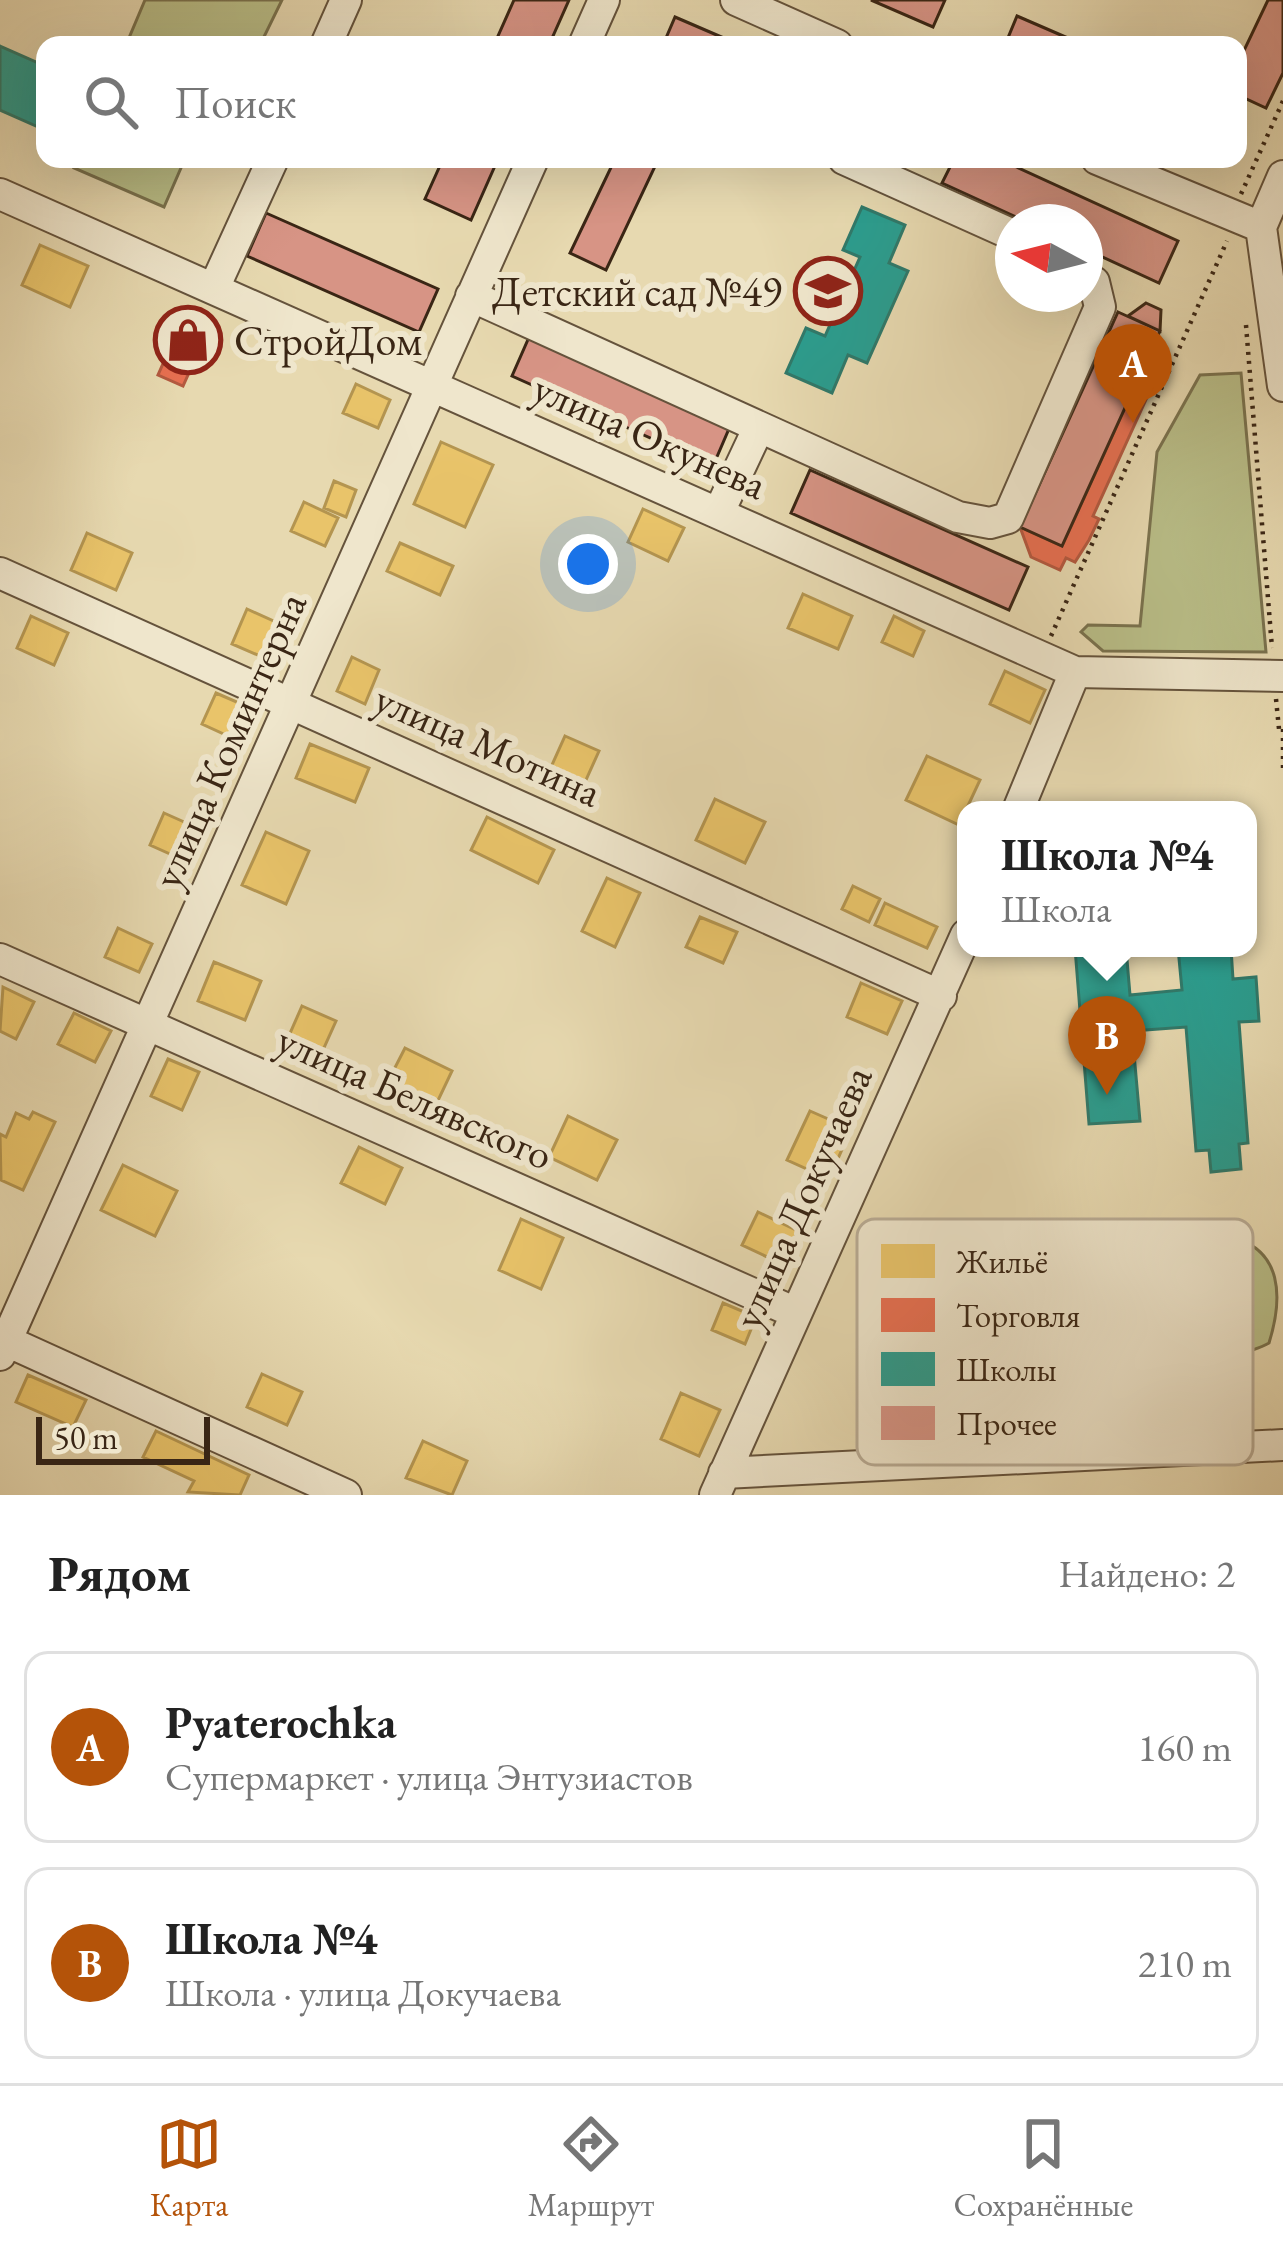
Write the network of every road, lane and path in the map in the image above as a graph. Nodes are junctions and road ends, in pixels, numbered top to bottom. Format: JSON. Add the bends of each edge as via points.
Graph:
{"nodes":[{"id":1,"x":346,"y":0,"type":"edge"},
{"id":2,"x":604,"y":0,"type":"edge"},
{"id":3,"x":736,"y":0,"type":"edge"},
{"id":4,"x":330,"y":36,"type":"edge"},
{"id":5,"x":589,"y":36,"type":"edge"},
{"id":6,"x":817,"y":36,"type":"edge"},
{"id":7,"x":1283,"y":100,"type":"edge"},
{"id":8,"x":269,"y":168,"type":"edge"},
{"id":9,"x":529,"y":168,"type":"edge"},
{"id":10,"x":1118,"y":168,"type":"edge"},
{"id":11,"x":901,"y":171,"type":"edge"},
{"id":12,"x":1283,"y":176,"type":"edge"},
{"id":13,"x":0,"y":194,"type":"edge"},
{"id":14,"x":1249,"y":223,"type":"junction"},
{"id":15,"x":995,"y":225,"type":"edge"},
{"id":16,"x":214,"y":288,"type":"junction"},
{"id":17,"x":471,"y":296,"type":"junction"},
{"id":18,"x":1244,"y":311,"type":"dead end"},
{"id":19,"x":1098,"y":312,"type":"edge"},
{"id":20,"x":432,"y":384,"type":"junction"},
{"id":21,"x":1283,"y":386,"type":"edge"},
{"id":22,"x":759,"y":427,"type":"junction"},
{"id":23,"x":718,"y":512,"type":"junction"},
{"id":24,"x":0,"y":573,"type":"edge"},
{"id":25,"x":1041,"y":657,"type":"junction"},
{"id":26,"x":1075,"y":672,"type":"junction"},
{"id":27,"x":1277,"y":676,"type":"edge"},
{"id":28,"x":292,"y":703,"type":"junction"},
{"id":29,"x":1281,"y":729,"type":"edge"},
{"id":30,"x":1283,"y":770,"type":"edge"},
{"id":31,"x":1022,"y":801,"type":"edge"},
{"id":32,"x":957,"y":956,"type":"edge"},
{"id":33,"x":0,"y":959,"type":"edge"},
{"id":34,"x":941,"y":995,"type":"junction"},
{"id":35,"x":148,"y":1024,"type":"junction"},
{"id":36,"x":796,"y":1313,"type":"junction"},
{"id":37,"x":2,"y":1345,"type":"edge"},
{"id":38,"x":1283,"y":1445,"type":"edge"},
{"id":39,"x":1253,"y":1447,"type":"edge"},
{"id":40,"x":994,"y":1465,"type":"edge"},
{"id":41,"x":719,"y":1484,"type":"edge"},
{"id":42,"x":346,"y":1495,"type":"edge"}],
"edges":[{"from":1,"to":4,"type":"street"},
{"from":2,"to":5,"type":"street"},
{"from":3,"to":6,"type":"street"},
{"from":7,"to":14,"type":"path","via":[[1241,192]]},
{"from":8,"to":16,"type":"street"},
{"from":9,"to":17,"type":"street","name":"улица Коминтерна"},
{"from":10,"to":14,"type":"street"},
{"from":11,"to":15,"type":"street"},
{"from":12,"to":14,"type":"street"},
{"from":13,"to":16,"type":"street","name":"улица Окунева"},
{"from":14,"to":21,"type":"street"},
{"from":14,"to":25,"type":"path"},
{"from":16,"to":20,"type":"street","name":"улица Окунева"},
{"from":17,"to":20,"type":"street","name":"улица Коминтерна"},
{"from":17,"to":22,"type":"street"},
{"from":18,"to":27,"type":"path"},
{"from":19,"to":22,"type":"street","via":[[1008,518],[958,517]]},
{"from":20,"to":23,"type":"street","name":"улица Окунева"},
{"from":20,"to":28,"type":"street","name":"улица Коминтерна"},
{"from":22,"to":23,"type":"street"},
{"from":23,"to":25,"type":"street","name":"улица Окунева"},
{"from":24,"to":28,"type":"street","name":"улица Мотина"},
{"from":25,"to":26,"type":"street","name":"улица Окунева"},
{"from":26,"to":27,"type":"street","name":"улица Окунева"},
{"from":26,"to":31,"type":"street"},
{"from":27,"to":29,"type":"path"},
{"from":28,"to":34,"type":"street","name":"улица Мотина"},
{"from":28,"to":35,"type":"street","name":"улица Коминтерна"},
{"from":29,"to":30,"type":"path"},
{"from":32,"to":34,"type":"street","name":"улица Докучаева"},
{"from":33,"to":35,"type":"street","name":"улица Белявского"},
{"from":34,"to":36,"type":"street","name":"улица Докучаева"},
{"from":35,"to":36,"type":"street","name":"улица Белявского"},
{"from":35,"to":37,"type":"street","name":"улица Коминтерна"},
{"from":36,"to":41,"type":"street","name":"улица Докучаева"},
{"from":37,"to":42,"type":"street"},
{"from":38,"to":39,"type":"street"},
{"from":40,"to":41,"type":"street"}]}
